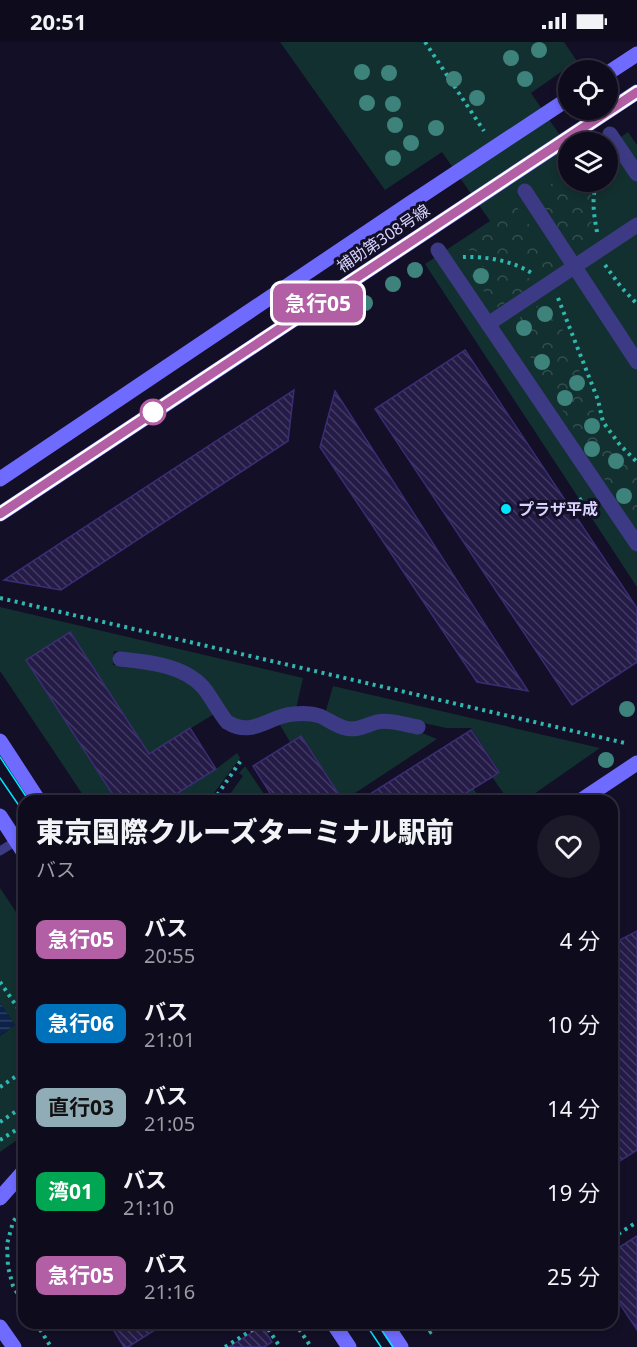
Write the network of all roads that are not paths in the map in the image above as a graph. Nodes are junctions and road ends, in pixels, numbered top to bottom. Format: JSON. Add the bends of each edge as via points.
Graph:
{"nodes":[{"id":1,"x":637,"y":54,"type":"edge"},
{"id":2,"x":618,"y":66,"type":"edge"},
{"id":3,"x":637,"y":92,"type":"edge"},
{"id":4,"x":558,"y":106,"type":"edge"},
{"id":5,"x":618,"y":146,"type":"edge"},
{"id":6,"x":637,"y":174,"type":"edge"},
{"id":7,"x":525,"y":191,"type":"dead end"},
{"id":8,"x":637,"y":225,"type":"edge"},
{"id":9,"x":442,"y":256,"type":"road end"},
{"id":10,"x":574,"y":267,"type":"junction"},
{"id":11,"x":488,"y":324,"type":"junction"},
{"id":12,"x":637,"y":362,"type":"edge"},
{"id":13,"x":0,"y":478,"type":"edge"},
{"id":14,"x":0,"y":514,"type":"edge"},
{"id":15,"x":635,"y":538,"type":"edge"},
{"id":16,"x":120,"y":659,"type":"dead end"},
{"id":17,"x":418,"y":727,"type":"dead end"},
{"id":18,"x":0,"y":741,"type":"edge"},
{"id":19,"x":637,"y":764,"type":"edge"},
{"id":20,"x":35,"y":795,"type":"edge"},
{"id":21,"x":589,"y":795,"type":"edge"},
{"id":22,"x":1,"y":819,"type":"edge"},
{"id":23,"x":18,"y":844,"type":"edge"},
{"id":24,"x":18,"y":847,"type":"edge"},
{"id":25,"x":0,"y":851,"type":"edge"},
{"id":26,"x":18,"y":1178,"type":"edge"},
{"id":27,"x":0,"y":1198,"type":"edge"},
{"id":28,"x":0,"y":1327,"type":"edge"},
{"id":29,"x":337,"y":1329,"type":"edge"},
{"id":30,"x":389,"y":1329,"type":"edge"},
{"id":31,"x":14,"y":1347,"type":"edge"},
{"id":32,"x":350,"y":1347,"type":"edge"},
{"id":33,"x":401,"y":1347,"type":"edge"}],
"edges":[{"from":1,"to":2,"type":"street"},
{"from":3,"to":14,"type":"street","name":"補助第308号線"},
{"from":4,"to":13,"type":"street","name":"補助第308号線"},
{"from":5,"to":6,"type":"street"},
{"from":7,"to":10,"type":"street"},
{"from":8,"to":10,"type":"street"},
{"from":9,"to":11,"type":"street"},
{"from":10,"to":11,"type":"street"},
{"from":10,"to":12,"type":"street"},
{"from":11,"to":15,"type":"street"},
{"from":16,"to":17,"type":"street","via":[[164,666],[187,675],[202,686],[233,726],[252,728],[303,713],[345,728],[386,721]]},
{"from":18,"to":20,"type":"street"},
{"from":19,"to":21,"type":"street"},
{"from":22,"to":23,"type":"street"},
{"from":24,"to":25,"type":"lane"},
{"from":26,"to":27,"type":"street"},
{"from":28,"to":31,"type":"street"},
{"from":29,"to":32,"type":"street"},
{"from":30,"to":33,"type":"street"}]}
